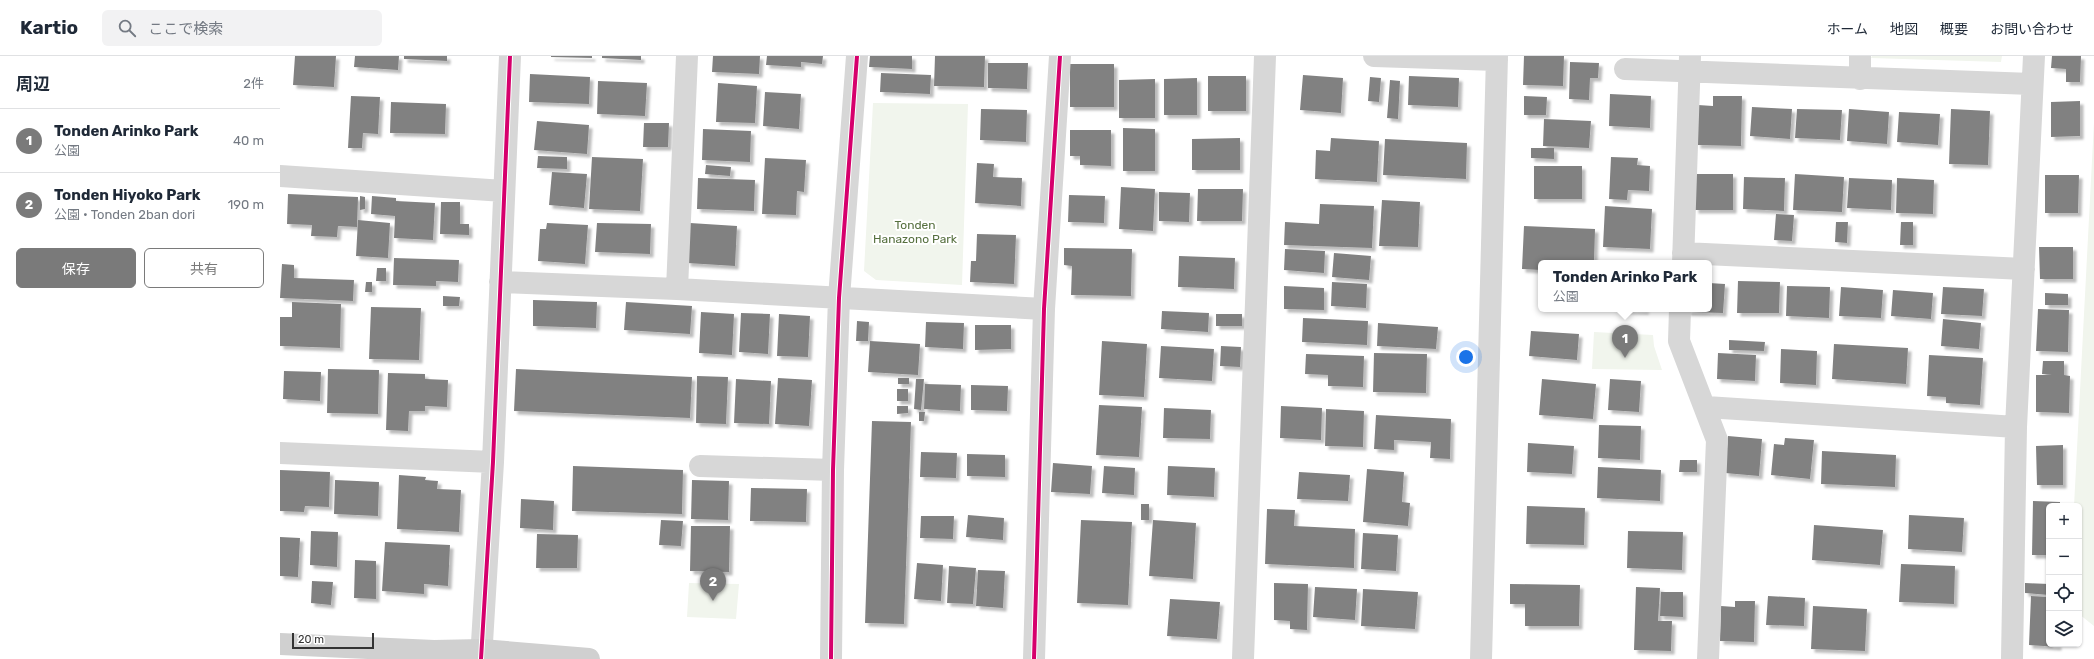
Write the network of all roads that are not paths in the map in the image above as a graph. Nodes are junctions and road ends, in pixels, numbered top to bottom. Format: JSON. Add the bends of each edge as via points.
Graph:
{"nodes":[{"id":1,"x":510,"y":56,"type":"edge"},
{"id":2,"x":687,"y":56,"type":"edge"},
{"id":3,"x":857,"y":56,"type":"edge"},
{"id":4,"x":1060,"y":56,"type":"edge"},
{"id":5,"x":1265,"y":56,"type":"edge"},
{"id":6,"x":1374,"y":56,"type":"edge"},
{"id":7,"x":1860,"y":56,"type":"edge"},
{"id":8,"x":2034,"y":56,"type":"edge"},
{"id":9,"x":1497,"y":58,"type":"edge"},
{"id":10,"x":1690,"y":64,"type":"edge"},
{"id":11,"x":1625,"y":69,"type":"dead end"},
{"id":12,"x":1860,"y":79,"type":"junction"},
{"id":13,"x":2032,"y":84,"type":"junction"},
{"id":14,"x":280,"y":176,"type":"edge"},
{"id":15,"x":504,"y":191,"type":"junction"},
{"id":16,"x":1683,"y":258,"type":"edge"},
{"id":17,"x":2024,"y":269,"type":"junction"},
{"id":18,"x":500,"y":282,"type":"junction"},
{"id":19,"x":677,"y":289,"type":"junction"},
{"id":20,"x":839,"y":298,"type":"junction"},
{"id":21,"x":1044,"y":309,"type":"junction"},
{"id":22,"x":1680,"y":312,"type":"edge"},
{"id":23,"x":1706,"y":407,"type":"junction"},
{"id":24,"x":2016,"y":427,"type":"junction"},
{"id":25,"x":280,"y":453,"type":"edge"},
{"id":26,"x":493,"y":462,"type":"junction"},
{"id":27,"x":700,"y":466,"type":"dead end"},
{"id":28,"x":833,"y":470,"type":"junction"},
{"id":29,"x":280,"y":644,"type":"edge"},
{"id":30,"x":482,"y":654,"type":"edge"},
{"id":31,"x":589,"y":659,"type":"edge"},
{"id":32,"x":831,"y":659,"type":"edge"},
{"id":33,"x":1034,"y":659,"type":"edge"},
{"id":34,"x":1243,"y":659,"type":"edge"},
{"id":35,"x":1481,"y":659,"type":"edge"},
{"id":36,"x":1708,"y":659,"type":"edge"},
{"id":37,"x":2012,"y":659,"type":"edge"}],
"edges":[{"from":1,"to":15,"type":"street"},
{"from":2,"to":19,"type":"street"},
{"from":3,"to":20,"type":"street"},
{"from":4,"to":21,"type":"street"},
{"from":5,"to":34,"type":"street"},
{"from":6,"to":9,"type":"street"},
{"from":7,"to":12,"type":"street"},
{"from":8,"to":13,"type":"street"},
{"from":9,"to":35,"type":"street"},
{"from":10,"to":11,"type":"street"},
{"from":10,"to":12,"type":"street"},
{"from":10,"to":16,"type":"street"},
{"from":12,"to":13,"type":"street"},
{"from":13,"to":17,"type":"street"},
{"from":14,"to":15,"type":"street"},
{"from":15,"to":18,"type":"street"},
{"from":16,"to":17,"type":"street"},
{"from":17,"to":24,"type":"street"},
{"from":18,"to":19,"type":"street"},
{"from":18,"to":26,"type":"street"},
{"from":19,"to":20,"type":"street"},
{"from":20,"to":21,"type":"street"},
{"from":20,"to":28,"type":"street"},
{"from":21,"to":33,"type":"street"},
{"from":22,"to":23,"type":"street","via":[[1679,341]]},
{"from":23,"to":24,"type":"street"},
{"from":23,"to":36,"type":"street","via":[[1718,440]]},
{"from":24,"to":37,"type":"street"},
{"from":25,"to":26,"type":"street"},
{"from":26,"to":30,"type":"street"},
{"from":27,"to":28,"type":"street"},
{"from":28,"to":32,"type":"street"},
{"from":29,"to":30,"type":"street"},
{"from":30,"to":31,"type":"street"}]}
